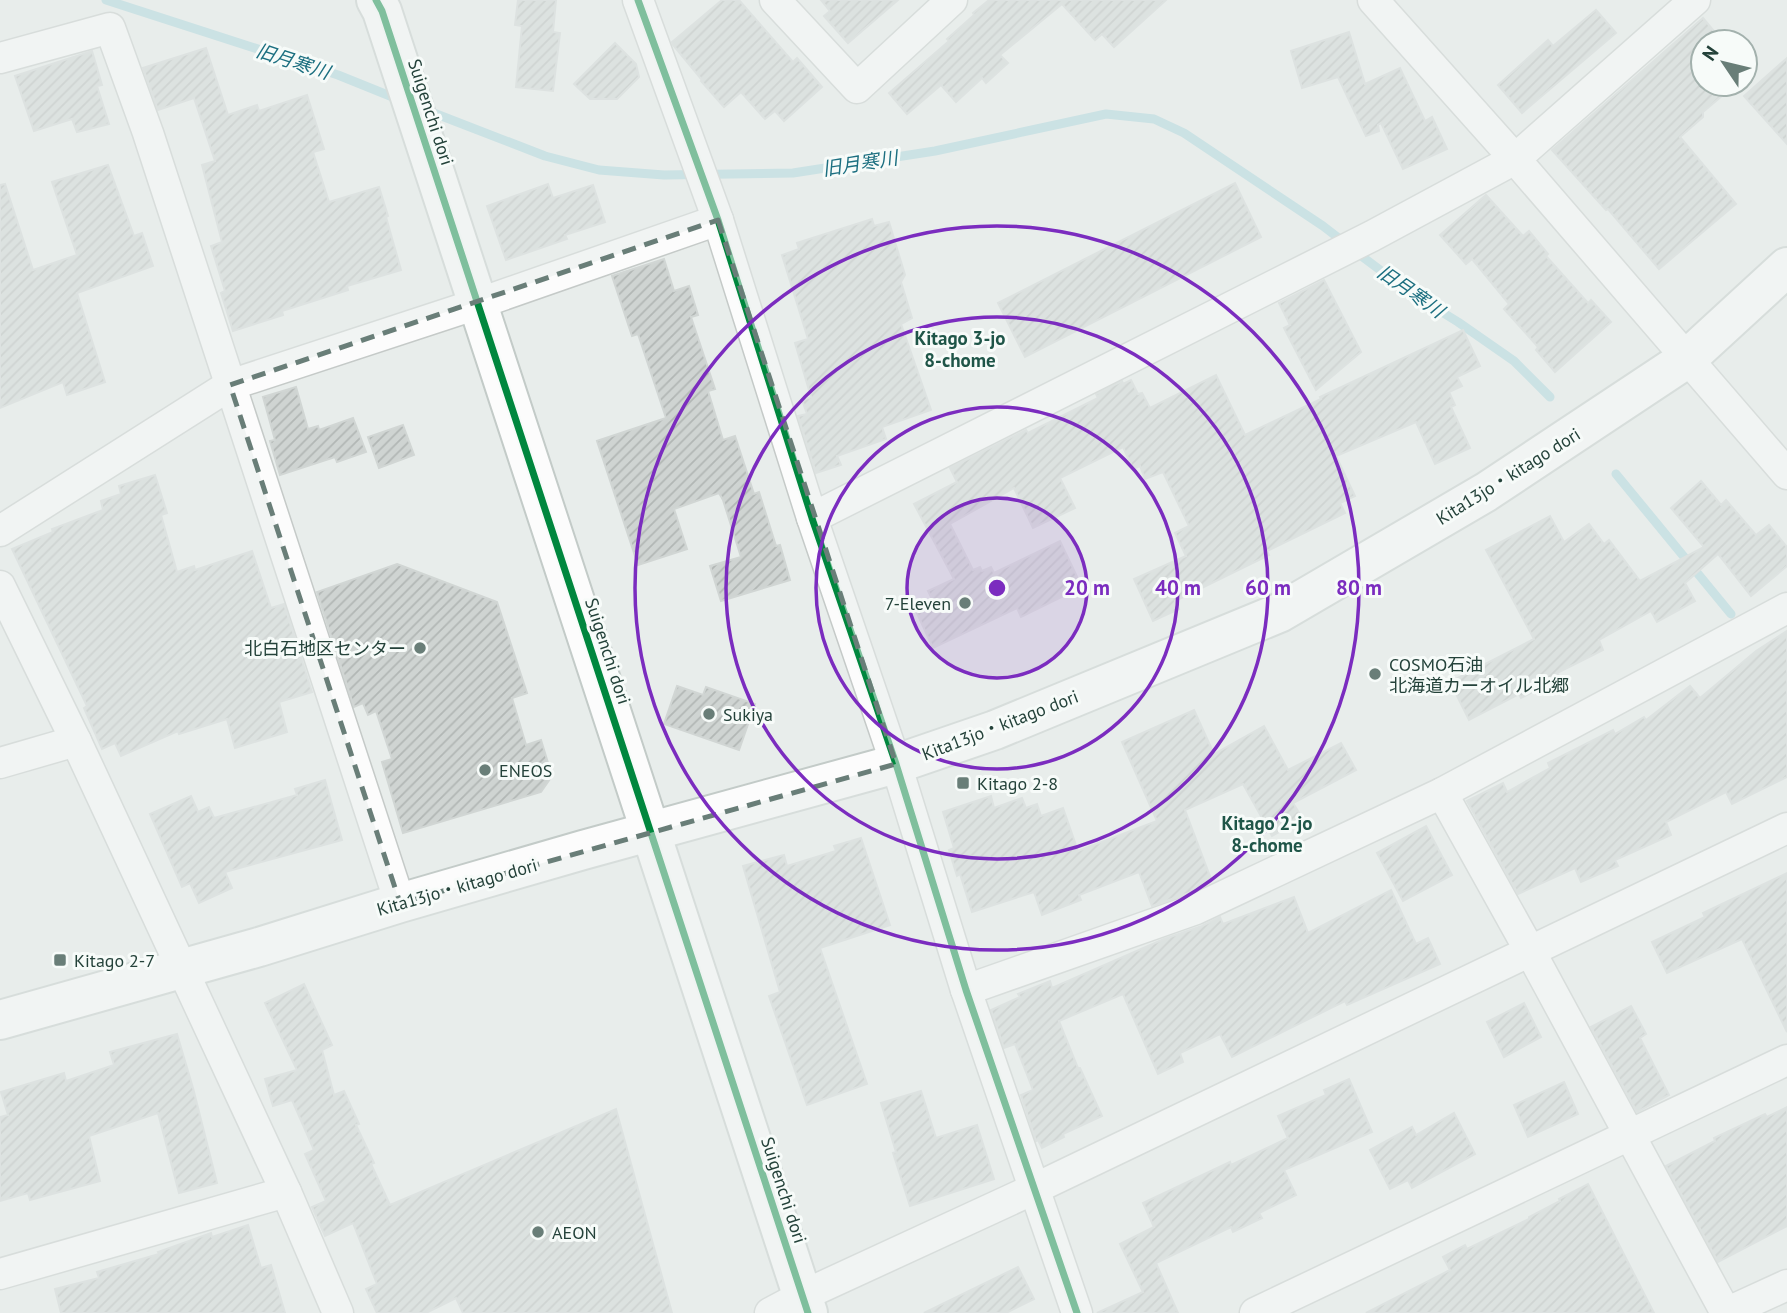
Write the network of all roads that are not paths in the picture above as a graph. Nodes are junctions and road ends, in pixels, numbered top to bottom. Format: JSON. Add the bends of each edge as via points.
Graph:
{"nodes":[{"id":1,"x":775,"y":0,"type":"edge"},
{"id":2,"x":952,"y":0,"type":"edge"},
{"id":3,"x":1373,"y":0,"type":"edge"},
{"id":4,"x":1695,"y":0,"type":"edge"},
{"id":5,"x":379,"y":6,"type":"edge"},
{"id":6,"x":649,"y":6,"type":"edge"},
{"id":7,"x":0,"y":58,"type":"edge"},
{"id":8,"x":1515,"y":159,"type":"junction"},
{"id":9,"x":718,"y":220,"type":"junction"},
{"id":10,"x":1787,"y":267,"type":"edge"},
{"id":11,"x":477,"y":304,"type":"junction"},
{"id":12,"x":1688,"y":358,"type":"junction"},
{"id":13,"x":230,"y":385,"type":"junction"},
{"id":14,"x":1787,"y":474,"type":"edge"},
{"id":15,"x":811,"y":518,"type":"junction"},
{"id":16,"x":0,"y":531,"type":"edge"},
{"id":17,"x":0,"y":586,"type":"edge"},
{"id":18,"x":1787,"y":608,"type":"edge"},
{"id":19,"x":76,"y":741,"type":"junction"},
{"id":20,"x":0,"y":763,"type":"edge"},
{"id":21,"x":897,"y":764,"type":"junction"},
{"id":22,"x":1442,"y":793,"type":"junction"},
{"id":23,"x":1787,"y":828,"type":"edge"},
{"id":24,"x":651,"y":832,"type":"junction"},
{"id":25,"x":400,"y":903,"type":"junction"},
{"id":26,"x":1530,"y":951,"type":"junction"},
{"id":27,"x":181,"y":969,"type":"junction"},
{"id":28,"x":966,"y":990,"type":"junction"},
{"id":29,"x":0,"y":1020,"type":"edge"},
{"id":30,"x":1787,"y":1060,"type":"edge"},
{"id":31,"x":1629,"y":1135,"type":"junction"},
{"id":32,"x":1034,"y":1189,"type":"junction"},
{"id":33,"x":286,"y":1192,"type":"junction"},
{"id":34,"x":0,"y":1274,"type":"edge"},
{"id":35,"x":1787,"y":1284,"type":"edge"},
{"id":36,"x":801,"y":1310,"type":"edge"},
{"id":37,"x":338,"y":1313,"type":"edge"},
{"id":38,"x":1077,"y":1313,"type":"edge"},
{"id":39,"x":1255,"y":1313,"type":"edge"},
{"id":40,"x":1726,"y":1313,"type":"edge"}],
"edges":[{"from":1,"to":2,"type":"street","via":[[857,88]]},
{"from":3,"to":8,"type":"street"},
{"from":4,"to":8,"type":"street"},
{"from":5,"to":11,"type":"main road","name":"Suigenchi dori"},
{"from":6,"to":9,"type":"street"},
{"from":7,"to":13,"type":"street","via":[[110,28]]},
{"from":8,"to":12,"type":"street"},
{"from":8,"to":15,"type":"street","via":[[1372,236]]},
{"from":9,"to":11,"type":"street"},
{"from":9,"to":15,"type":"street"},
{"from":10,"to":12,"type":"main road","name":"Kita13jo・kitago dori"},
{"from":11,"to":13,"type":"street"},
{"from":11,"to":24,"type":"main road","name":"Suigenchi dori"},
{"from":12,"to":14,"type":"street"},
{"from":12,"to":21,"type":"main road","name":"Kita13jo・kitago dori","via":[[1486,492],[1279,612],[995,730]]},
{"from":13,"to":16,"type":"street"},
{"from":13,"to":25,"type":"street"},
{"from":15,"to":21,"type":"street"},
{"from":17,"to":19,"type":"street"},
{"from":18,"to":22,"type":"street"},
{"from":19,"to":20,"type":"street"},
{"from":19,"to":27,"type":"street"},
{"from":21,"to":24,"type":"main road","name":"Kita13jo・kitago dori"},
{"from":21,"to":28,"type":"street"},
{"from":22,"to":26,"type":"street"},
{"from":22,"to":28,"type":"street","via":[[1196,909]]},
{"from":23,"to":26,"type":"street"},
{"from":24,"to":25,"type":"main road","name":"Kita13jo・kitago dori"},
{"from":24,"to":36,"type":"main road","name":"Suigenchi dori"},
{"from":25,"to":27,"type":"main road","name":"Kita13jo・kitago dori"},
{"from":26,"to":31,"type":"street"},
{"from":26,"to":32,"type":"street"},
{"from":27,"to":29,"type":"main road","name":"Kita13jo・kitago dori"},
{"from":27,"to":33,"type":"street"},
{"from":28,"to":32,"type":"street"},
{"from":30,"to":31,"type":"street"},
{"from":31,"to":39,"type":"street"},
{"from":31,"to":40,"type":"street"},
{"from":32,"to":36,"type":"street"},
{"from":32,"to":38,"type":"street"},
{"from":33,"to":34,"type":"street"},
{"from":33,"to":37,"type":"street"},
{"from":35,"to":40,"type":"street"}]}
